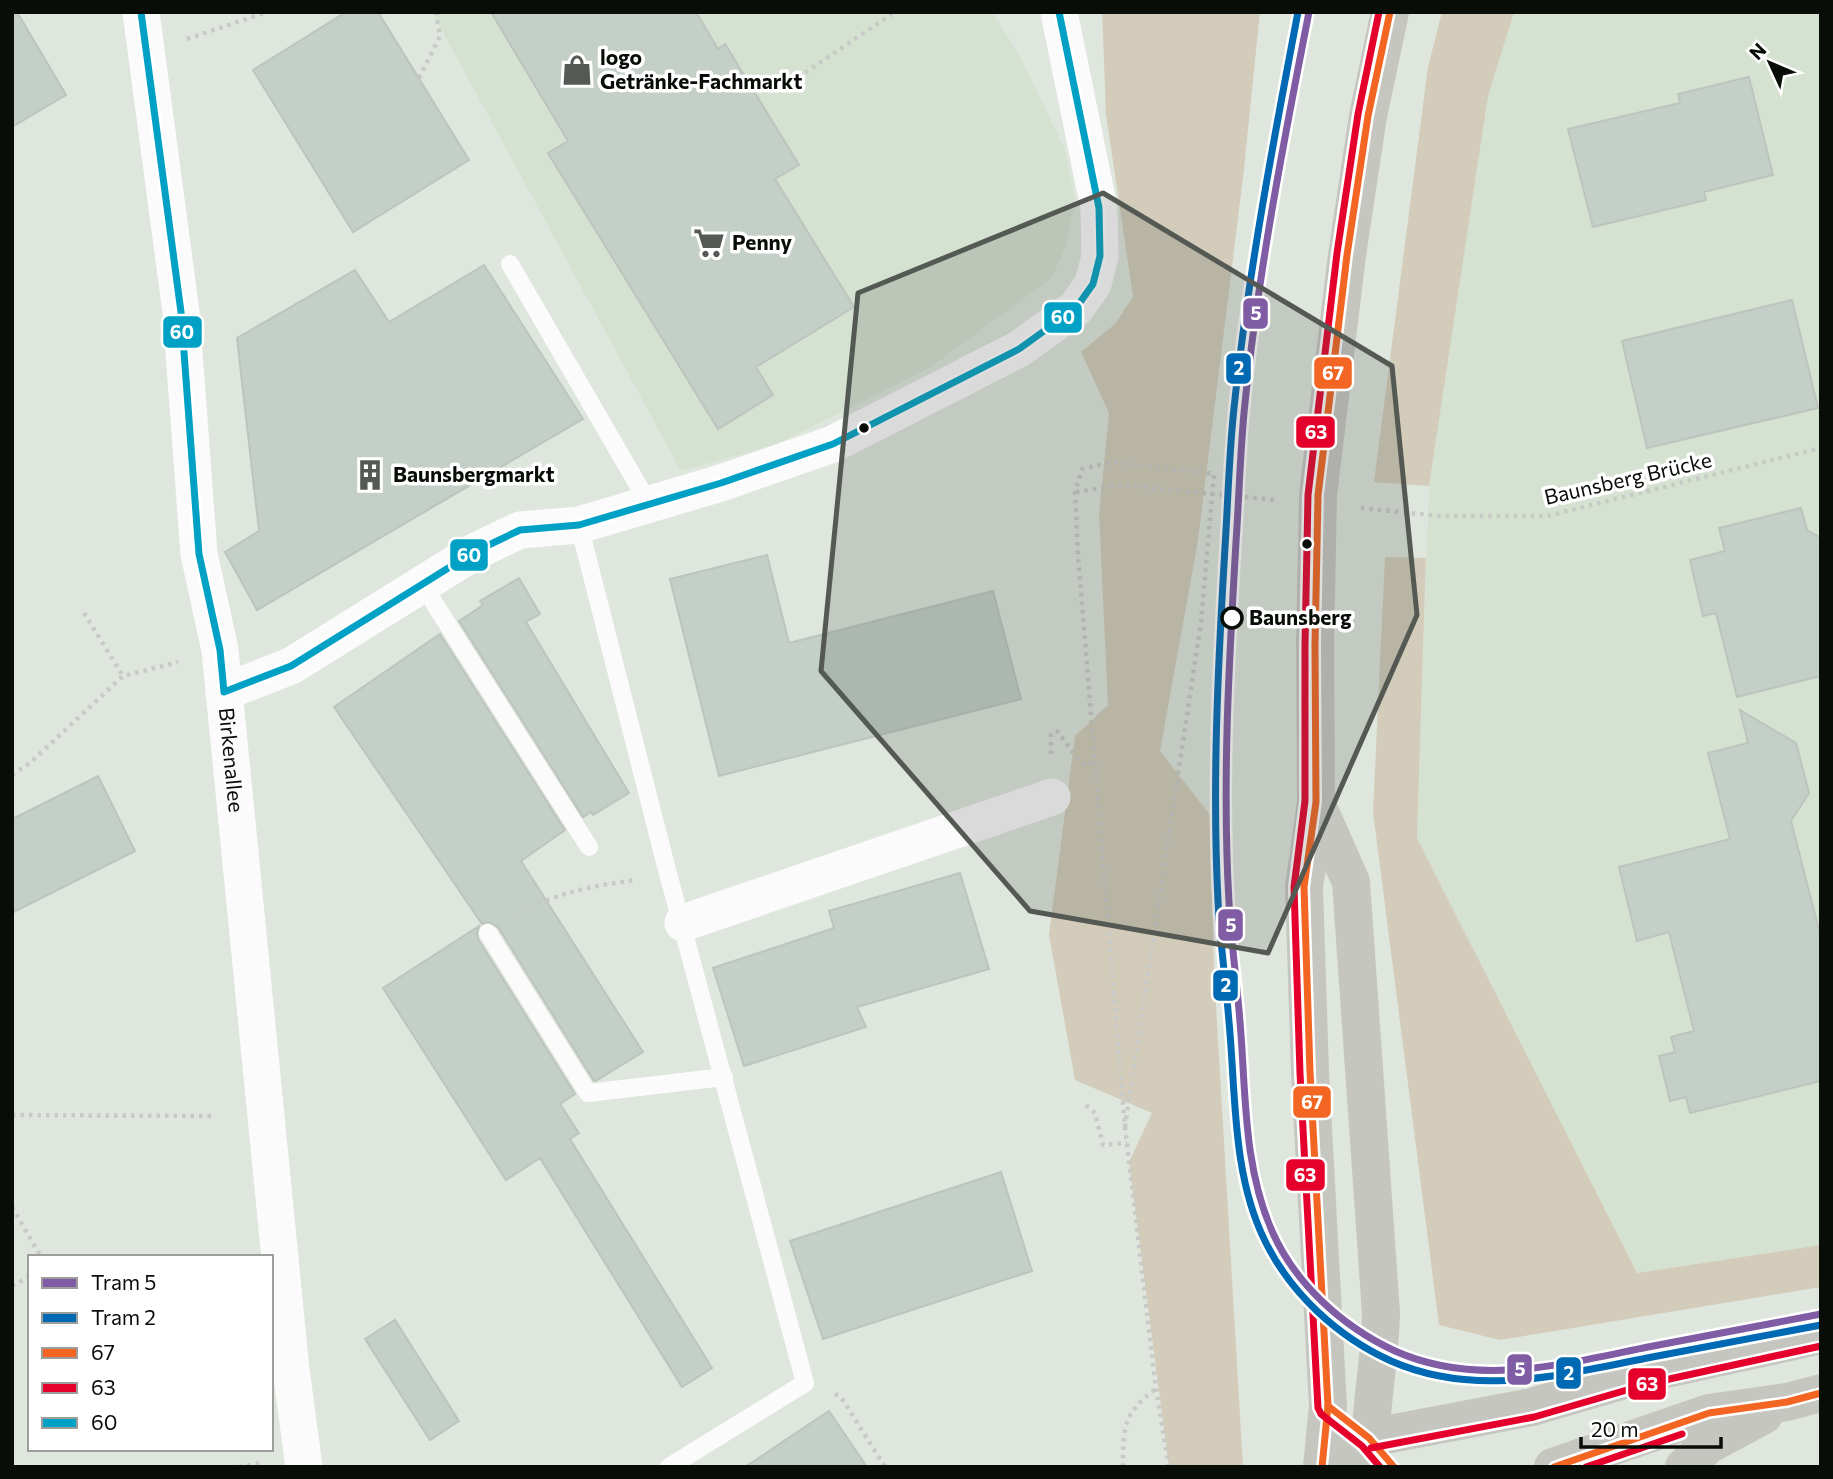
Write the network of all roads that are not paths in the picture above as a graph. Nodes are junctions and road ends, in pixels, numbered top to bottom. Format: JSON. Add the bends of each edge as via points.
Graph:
{"nodes":[{"id":1,"x":141,"y":12,"type":"edge"},
{"id":2,"x":1059,"y":12,"type":"edge"},
{"id":3,"x":1390,"y":12,"type":"edge"},
{"id":4,"x":510,"y":264,"type":"dead end"},
{"id":5,"x":649,"y":504,"type":"junction"},
{"id":6,"x":579,"y":525,"type":"junction"},
{"id":7,"x":422,"y":584,"type":"junction"},
{"id":8,"x":224,"y":692,"type":"junction"},
{"id":9,"x":1052,"y":797,"type":"dead end"},
{"id":10,"x":1316,"y":802,"type":"junction"},
{"id":11,"x":589,"y":847,"type":"dead end"},
{"id":12,"x":682,"y":923,"type":"junction"},
{"id":13,"x":488,"y":933,"type":"road end"},
{"id":14,"x":724,"y":1077,"type":"junction"},
{"id":15,"x":1821,"y":1335,"type":"edge"},
{"id":16,"x":1804,"y":1398,"type":"edge"},
{"id":17,"x":1328,"y":1406,"type":"junction"},
{"id":18,"x":1363,"y":1457,"type":"edge"},
{"id":19,"x":304,"y":1467,"type":"edge"},
{"id":20,"x":669,"y":1467,"type":"edge"},
{"id":21,"x":1322,"y":1467,"type":"edge"},
{"id":22,"x":1394,"y":1467,"type":"edge"},
{"id":23,"x":1553,"y":1467,"type":"edge"},
{"id":24,"x":1684,"y":1467,"type":"edge"}],
"edges":[{"from":1,"to":8,"type":"street","name":"Birkenallee","via":[[181,312],[199,554],[220,650]]},
{"from":2,"to":5,"type":"street","via":[[1099,208],[1100,256],[1093,284],[1076,308],[1018,349],[833,444]]},
{"from":3,"to":10,"type":"main road","via":[[1368,116],[1347,256],[1318,495]]},
{"from":4,"to":5,"type":"lane"},
{"from":5,"to":6,"type":"street"},
{"from":6,"to":7,"type":"street","via":[[520,530]]},
{"from":6,"to":12,"type":"lane"},
{"from":7,"to":8,"type":"street","via":[[291,666]]},
{"from":7,"to":11,"type":"lane"},
{"from":8,"to":19,"type":"street","name":"Birkenallee"},
{"from":9,"to":12,"type":"street"},
{"from":10,"to":17,"type":"main road","via":[[1304,887]]},
{"from":10,"to":18,"type":"main road","via":[[1352,882],[1381,1313],[1381,1343]]},
{"from":12,"to":14,"type":"lane"},
{"from":13,"to":14,"type":"lane","via":[[588,1093]]},
{"from":14,"to":20,"type":"lane","via":[[805,1383]]},
{"from":15,"to":18,"type":"main road","via":[[1648,1373]]},
{"from":16,"to":23,"type":"main road","via":[[1709,1413]]},
{"from":16,"to":24,"type":"main road","via":[[1708,1445]]},
{"from":17,"to":18,"type":"main road"},
{"from":17,"to":21,"type":"main road"},
{"from":18,"to":22,"type":"main road"}]}
